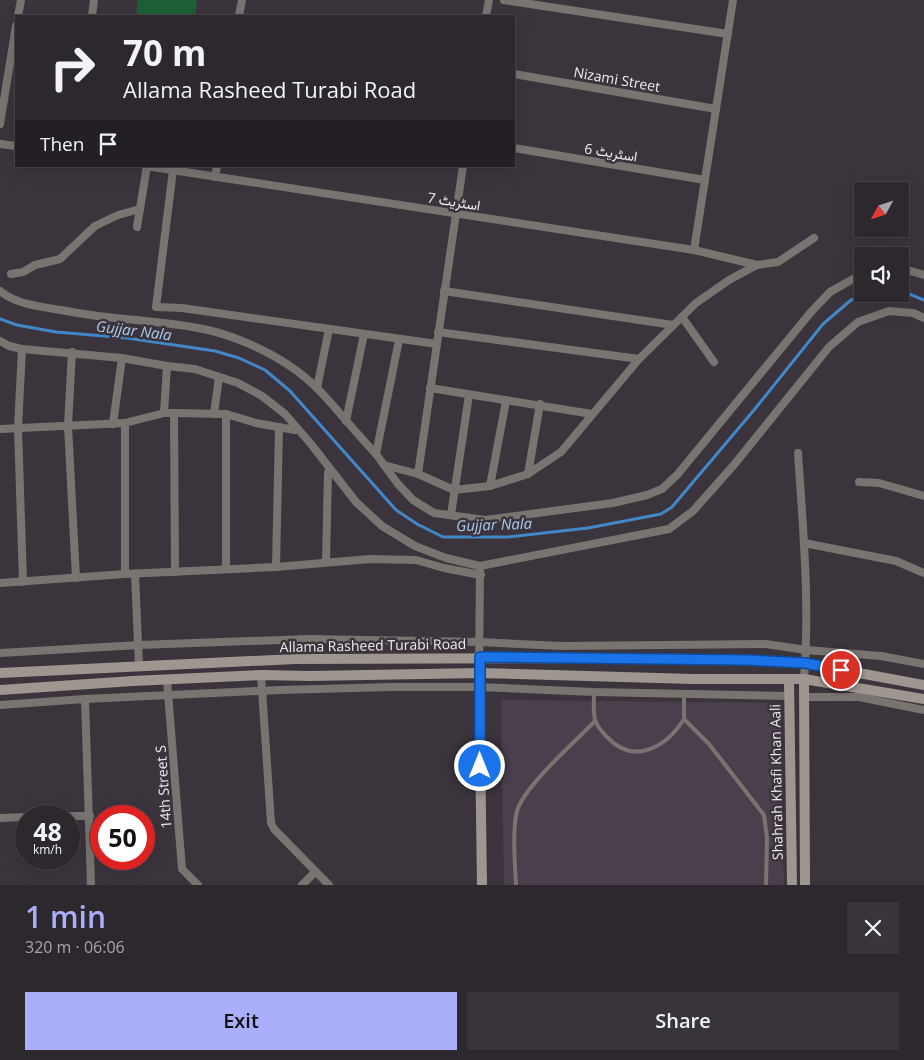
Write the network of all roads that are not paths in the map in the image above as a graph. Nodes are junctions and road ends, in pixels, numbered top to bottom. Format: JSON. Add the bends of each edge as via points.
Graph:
{"nodes":[{"id":1,"x":21,"y":0,"type":"edge"},
{"id":2,"x":94,"y":0,"type":"edge"},
{"id":3,"x":242,"y":0,"type":"edge"},
{"id":4,"x":489,"y":0,"type":"edge"},
{"id":5,"x":504,"y":0,"type":"edge"},
{"id":6,"x":733,"y":0,"type":"edge"},
{"id":7,"x":18,"y":15,"type":"edge"},
{"id":8,"x":92,"y":15,"type":"edge"},
{"id":9,"x":240,"y":15,"type":"edge"},
{"id":10,"x":486,"y":15,"type":"edge"},
{"id":11,"x":15,"y":32,"type":"edge"},
{"id":12,"x":728,"y":34,"type":"junction"},
{"id":13,"x":515,"y":74,"type":"edge"},
{"id":14,"x":716,"y":108,"type":"junction"},
{"id":15,"x":0,"y":124,"type":"edge"},
{"id":16,"x":0,"y":144,"type":"edge"},
{"id":17,"x":15,"y":146,"type":"edge"},
{"id":18,"x":515,"y":148,"type":"edge"},
{"id":19,"x":147,"y":167,"type":"edge"},
{"id":20,"x":153,"y":167,"type":"edge"},
{"id":21,"x":217,"y":167,"type":"edge"},
{"id":22,"x":463,"y":167,"type":"edge"},
{"id":23,"x":172,"y":170,"type":"junction"},
{"id":24,"x":215,"y":177,"type":"junction"},
{"id":25,"x":705,"y":180,"type":"junction"},
{"id":26,"x":140,"y":209,"type":"junction"},
{"id":27,"x":455,"y":214,"type":"junction"},
{"id":28,"x":137,"y":227,"type":"dead end"},
{"id":29,"x":814,"y":238,"type":"dead end"},
{"id":30,"x":694,"y":250,"type":"junction"},
{"id":31,"x":757,"y":265,"type":"junction"},
{"id":32,"x":909,"y":271,"type":"edge"},
{"id":33,"x":11,"y":274,"type":"dead end"},
{"id":34,"x":924,"y":275,"type":"edge"},
{"id":35,"x":854,"y":278,"type":"edge"},
{"id":36,"x":0,"y":290,"type":"edge"},
{"id":37,"x":444,"y":290,"type":"junction"},
{"id":38,"x":682,"y":317,"type":"junction"},
{"id":39,"x":924,"y":318,"type":"edge"},
{"id":40,"x":673,"y":325,"type":"junction"},
{"id":41,"x":329,"y":329,"type":"junction"},
{"id":42,"x":438,"y":332,"type":"junction"},
{"id":43,"x":364,"y":334,"type":"junction"},
{"id":44,"x":399,"y":340,"type":"junction"},
{"id":45,"x":0,"y":341,"type":"edge"},
{"id":46,"x":437,"y":344,"type":"junction"},
{"id":47,"x":22,"y":349,"type":"junction"},
{"id":48,"x":72,"y":352,"type":"junction"},
{"id":49,"x":122,"y":358,"type":"junction"},
{"id":50,"x":639,"y":359,"type":"junction"},
{"id":51,"x":714,"y":362,"type":"dead end"},
{"id":52,"x":167,"y":366,"type":"junction"},
{"id":53,"x":219,"y":377,"type":"junction"},
{"id":54,"x":317,"y":388,"type":"junction"},
{"id":55,"x":430,"y":388,"type":"junction"},
{"id":56,"x":469,"y":394,"type":"junction"},
{"id":57,"x":506,"y":401,"type":"junction"},
{"id":58,"x":540,"y":404,"type":"junction"},
{"id":59,"x":174,"y":412,"type":"junction"},
{"id":60,"x":164,"y":413,"type":"junction"},
{"id":61,"x":214,"y":414,"type":"junction"},
{"id":62,"x":226,"y":414,"type":"junction"},
{"id":63,"x":592,"y":414,"type":"junction"},
{"id":64,"x":346,"y":421,"type":"junction"},
{"id":65,"x":126,"y":423,"type":"junction"},
{"id":66,"x":114,"y":424,"type":"junction"},
{"id":67,"x":68,"y":426,"type":"junction"},
{"id":68,"x":279,"y":427,"type":"junction"},
{"id":69,"x":18,"y":428,"type":"junction"},
{"id":70,"x":297,"y":428,"type":"junction"},
{"id":71,"x":0,"y":430,"type":"edge"},
{"id":72,"x":798,"y":453,"type":"dead end"},
{"id":73,"x":376,"y":454,"type":"junction"},
{"id":74,"x":384,"y":465,"type":"junction"},
{"id":75,"x":331,"y":470,"type":"junction"},
{"id":76,"x":418,"y":474,"type":"junction"},
{"id":77,"x":528,"y":474,"type":"junction"},
{"id":78,"x":859,"y":482,"type":"dead end"},
{"id":79,"x":490,"y":486,"type":"junction"},
{"id":80,"x":454,"y":490,"type":"junction"},
{"id":81,"x":924,"y":496,"type":"edge"},
{"id":82,"x":451,"y":515,"type":"junction"},
{"id":83,"x":804,"y":543,"type":"junction"},
{"id":84,"x":446,"y":558,"type":"junction"},
{"id":85,"x":326,"y":562,"type":"junction"},
{"id":86,"x":480,"y":566,"type":"junction"},
{"id":87,"x":276,"y":567,"type":"junction"},
{"id":88,"x":444,"y":568,"type":"junction"},
{"id":89,"x":226,"y":569,"type":"junction"},
{"id":90,"x":176,"y":572,"type":"junction"},
{"id":91,"x":924,"y":573,"type":"edge"},
{"id":92,"x":125,"y":574,"type":"junction"},
{"id":93,"x":135,"y":574,"type":"junction"},
{"id":94,"x":481,"y":575,"type":"junction"},
{"id":95,"x":76,"y":578,"type":"junction"},
{"id":96,"x":23,"y":582,"type":"junction"},
{"id":97,"x":0,"y":583,"type":"edge"},
{"id":98,"x":480,"y":642,"type":"junction"},
{"id":99,"x":139,"y":645,"type":"junction"},
{"id":100,"x":806,"y":650,"type":"junction"},
{"id":101,"x":0,"y":653,"type":"edge"},
{"id":102,"x":480,"y":657,"type":"junction"},
{"id":103,"x":805,"y":663,"type":"junction"},
{"id":104,"x":924,"y":664,"type":"edge"},
{"id":105,"x":139,"y":666,"type":"junction"},
{"id":106,"x":0,"y":673,"type":"edge"},
{"id":107,"x":480,"y":673,"type":"junction"},
{"id":108,"x":261,"y":675,"type":"junction"},
{"id":109,"x":789,"y":679,"type":"junction"},
{"id":110,"x":167,"y":680,"type":"junction"},
{"id":111,"x":804,"y":680,"type":"junction"},
{"id":112,"x":924,"y":686,"type":"edge"},
{"id":113,"x":480,"y":687,"type":"junction"},
{"id":114,"x":0,"y":690,"type":"edge"},
{"id":115,"x":263,"y":691,"type":"junction"},
{"id":116,"x":594,"y":692,"type":"junction"},
{"id":117,"x":684,"y":693,"type":"junction"},
{"id":118,"x":169,"y":695,"type":"junction"},
{"id":119,"x":789,"y":696,"type":"junction"},
{"id":120,"x":804,"y":697,"type":"junction"},
{"id":121,"x":85,"y":699,"type":"junction"},
{"id":122,"x":924,"y":699,"type":"edge"},
{"id":123,"x":0,"y":705,"type":"edge"},
{"id":124,"x":924,"y":710,"type":"edge"},
{"id":125,"x":684,"y":719,"type":"junction"},
{"id":126,"x":595,"y":721,"type":"junction"},
{"id":127,"x":80,"y":816,"type":"edge"},
{"id":128,"x":90,"y":816,"type":"joint"},
{"id":129,"x":0,"y":818,"type":"edge"},
{"id":130,"x":15,"y":818,"type":"edge"},
{"id":131,"x":91,"y":870,"type":"edge"},
{"id":132,"x":315,"y":872,"type":"junction"},
{"id":133,"x":91,"y":885,"type":"edge"},
{"id":134,"x":198,"y":885,"type":"edge"},
{"id":135,"x":302,"y":885,"type":"edge"},
{"id":136,"x":329,"y":885,"type":"edge"},
{"id":137,"x":482,"y":885,"type":"edge"},
{"id":138,"x":516,"y":885,"type":"edge"},
{"id":139,"x":766,"y":885,"type":"edge"},
{"id":140,"x":792,"y":885,"type":"edge"},
{"id":141,"x":805,"y":885,"type":"edge"}],
"edges":[{"from":1,"to":7,"type":"street"},
{"from":2,"to":8,"type":"street"},
{"from":3,"to":9,"type":"street"},
{"from":4,"to":10,"type":"street"},
{"from":5,"to":12,"type":"street"},
{"from":6,"to":12,"type":"street"},
{"from":11,"to":15,"type":"street"},
{"from":12,"to":14,"type":"street"},
{"from":13,"to":14,"type":"street","name":"Nizami Street"},
{"from":14,"to":25,"type":"street"},
{"from":16,"to":17,"type":"street"},
{"from":18,"to":25,"type":"street","name":"اسٹریٹ 6"},
{"from":19,"to":26,"type":"street"},
{"from":20,"to":23,"type":"street","name":"اسٹریٹ 7"},
{"from":21,"to":24,"type":"street"},
{"from":22,"to":27,"type":"street"},
{"from":23,"to":24,"type":"street","name":"اسٹریٹ 7"},
{"from":23,"to":41,"type":"street","via":[[156,307]]},
{"from":24,"to":27,"type":"street","name":"اسٹریٹ 7"},
{"from":25,"to":30,"type":"street"},
{"from":26,"to":28,"type":"street"},
{"from":26,"to":33,"type":"street","via":[[95,226],[60,259]]},
{"from":27,"to":30,"type":"street","name":"اسٹریٹ 7"},
{"from":27,"to":37,"type":"street"},
{"from":29,"to":31,"type":"street","name":"اسٹریٹ 7","via":[[778,262]]},
{"from":30,"to":31,"type":"street","name":"اسٹریٹ 7"},
{"from":31,"to":38,"type":"street","name":"اسٹریٹ 7","via":[[729,280]]},
{"from":32,"to":34,"type":"street"},
{"from":35,"to":82,"type":"street","via":[[830,292],[811,312],[662,489],[613,503],[525,516],[485,520]]},
{"from":36,"to":54,"type":"street","via":[[6,296],[46,308],[187,326],[235,338],[266,351]]},
{"from":37,"to":40,"type":"street"},
{"from":37,"to":42,"type":"street"},
{"from":38,"to":40,"type":"street","name":"اسٹریٹ 7"},
{"from":38,"to":51,"type":"street"},
{"from":39,"to":86,"type":"street","via":[[913,313],[889,311],[858,322],[829,347],[693,511],[669,529]]},
{"from":40,"to":50,"type":"street","name":"اسٹریٹ 7"},
{"from":41,"to":43,"type":"street"},
{"from":41,"to":54,"type":"street"},
{"from":42,"to":46,"type":"street"},
{"from":42,"to":50,"type":"street"},
{"from":43,"to":44,"type":"street"},
{"from":43,"to":64,"type":"street"},
{"from":44,"to":46,"type":"street"},
{"from":44,"to":73,"type":"street"},
{"from":45,"to":47,"type":"street"},
{"from":46,"to":55,"type":"street"},
{"from":47,"to":48,"type":"street"},
{"from":47,"to":69,"type":"street"},
{"from":48,"to":49,"type":"street"},
{"from":48,"to":67,"type":"street"},
{"from":49,"to":52,"type":"street"},
{"from":49,"to":66,"type":"street"},
{"from":50,"to":63,"type":"street","name":"اسٹریٹ 7"},
{"from":52,"to":53,"type":"street","via":[[195,369]]},
{"from":52,"to":60,"type":"street"},
{"from":53,"to":61,"type":"street"},
{"from":53,"to":70,"type":"street","via":[[262,396]]},
{"from":54,"to":64,"type":"street"},
{"from":55,"to":56,"type":"street"},
{"from":55,"to":76,"type":"street"},
{"from":56,"to":57,"type":"street"},
{"from":56,"to":80,"type":"street"},
{"from":57,"to":58,"type":"street"},
{"from":57,"to":79,"type":"street"},
{"from":58,"to":63,"type":"street"},
{"from":58,"to":77,"type":"street"},
{"from":59,"to":60,"type":"street"},
{"from":59,"to":61,"type":"street"},
{"from":59,"to":90,"type":"street"},
{"from":60,"to":65,"type":"street"},
{"from":61,"to":62,"type":"street"},
{"from":62,"to":68,"type":"street"},
{"from":62,"to":89,"type":"street"},
{"from":63,"to":77,"type":"street","name":"اسٹریٹ 7","via":[[561,452]]},
{"from":64,"to":73,"type":"street"},
{"from":65,"to":66,"type":"street"},
{"from":65,"to":92,"type":"street"},
{"from":66,"to":67,"type":"street"},
{"from":67,"to":69,"type":"street"},
{"from":67,"to":95,"type":"street"},
{"from":68,"to":70,"type":"street"},
{"from":68,"to":87,"type":"street"},
{"from":69,"to":71,"type":"street"},
{"from":69,"to":96,"type":"street"},
{"from":70,"to":75,"type":"street"},
{"from":72,"to":83,"type":"street"},
{"from":73,"to":74,"type":"street"},
{"from":74,"to":76,"type":"street"},
{"from":74,"to":82,"type":"street","via":[[413,500],[434,512]]},
{"from":75,"to":84,"type":"street","via":[[356,502],[382,526],[415,546]]},
{"from":75,"to":85,"type":"street","via":[[328,472]]},
{"from":76,"to":80,"type":"street"},
{"from":77,"to":79,"type":"street","name":"اسٹریٹ 7"},
{"from":78,"to":81,"type":"street","via":[[879,483]]},
{"from":79,"to":80,"type":"street","name":"اسٹریٹ 7"},
{"from":80,"to":82,"type":"street"},
{"from":83,"to":91,"type":"street","via":[[896,561]]},
{"from":83,"to":100,"type":"street"},
{"from":84,"to":86,"type":"street"},
{"from":84,"to":88,"type":"street"},
{"from":85,"to":87,"type":"street"},
{"from":85,"to":88,"type":"street","via":[[370,558],[416,560]]},
{"from":86,"to":94,"type":"street"},
{"from":87,"to":89,"type":"street"},
{"from":88,"to":94,"type":"street"},
{"from":89,"to":90,"type":"street"},
{"from":90,"to":93,"type":"street"},
{"from":92,"to":93,"type":"street"},
{"from":92,"to":95,"type":"street"},
{"from":93,"to":99,"type":"street"},
{"from":94,"to":98,"type":"street"},
{"from":95,"to":96,"type":"street"},
{"from":96,"to":97,"type":"street"},
{"from":98,"to":99,"type":"street","via":[[308,639]]},
{"from":98,"to":100,"type":"street","via":[[561,646],[766,644]]},
{"from":98,"to":102,"type":"street"},
{"from":99,"to":101,"type":"street"},
{"from":99,"to":105,"type":"street"},
{"from":100,"to":103,"type":"street"},
{"from":100,"to":104,"type":"street","via":[[881,656]]},
{"from":102,"to":103,"type":"main road","name":"Allama Rasheed Turabi Road"},
{"from":102,"to":105,"type":"main road","name":"Allama Rasheed Turabi Road","via":[[295,658]]},
{"from":102,"to":107,"type":"street"},
{"from":103,"to":111,"type":"street"},
{"from":103,"to":112,"type":"main road","name":"Allama Rasheed Turabi Road"},
{"from":105,"to":106,"type":"main road","name":"Allama Rasheed Turabi Road"},
{"from":107,"to":108,"type":"main road","name":"Allama Rasheed Turabi Road"},
{"from":107,"to":109,"type":"main road","name":"Allama Rasheed Turabi Road"},
{"from":107,"to":113,"type":"main road"},
{"from":108,"to":110,"type":"main road","name":"Allama Rasheed Turabi Road"},
{"from":108,"to":115,"type":"street"},
{"from":109,"to":111,"type":"main road","name":"Allama Rasheed Turabi Road"},
{"from":109,"to":119,"type":"main road","name":"Shahrah Khafi Khan Aali"},
{"from":110,"to":114,"type":"main road","name":"Allama Rasheed Turabi Road"},
{"from":110,"to":118,"type":"street","name":"14th Street S"},
{"from":111,"to":120,"type":"main road","name":"Shahrah Khafi Khan Aali"},
{"from":111,"to":122,"type":"main road","name":"Allama Rasheed Turabi Road"},
{"from":113,"to":115,"type":"street"},
{"from":113,"to":116,"type":"street"},
{"from":113,"to":137,"type":"main road"},
{"from":115,"to":118,"type":"street"},
{"from":115,"to":132,"type":"street","via":[[271,823]]},
{"from":116,"to":117,"type":"street"},
{"from":116,"to":126,"type":"lane"},
{"from":117,"to":119,"type":"street"},
{"from":117,"to":125,"type":"lane"},
{"from":118,"to":121,"type":"street"},
{"from":118,"to":134,"type":"street","name":"14th Street S","via":[[182,869]]},
{"from":119,"to":140,"type":"main road","name":"Shahrah Khafi Khan Aali"},
{"from":120,"to":124,"type":"street","via":[[859,697]]},
{"from":120,"to":141,"type":"main road","name":"Shahrah Khafi Khan Aali"},
{"from":121,"to":123,"type":"street"},
{"from":121,"to":128,"type":"street"},
{"from":125,"to":126,"type":"lane","via":[[665,742],[646,751],[616,746]]},
{"from":125,"to":139,"type":"lane","via":[[709,744],[764,815]]},
{"from":126,"to":138,"type":"lane","via":[[547,770],[517,811]]},
{"from":127,"to":128,"type":"street"},
{"from":129,"to":130,"type":"street"},
{"from":131,"to":133,"type":"street"},
{"from":132,"to":135,"type":"street"},
{"from":132,"to":136,"type":"street"}]}
